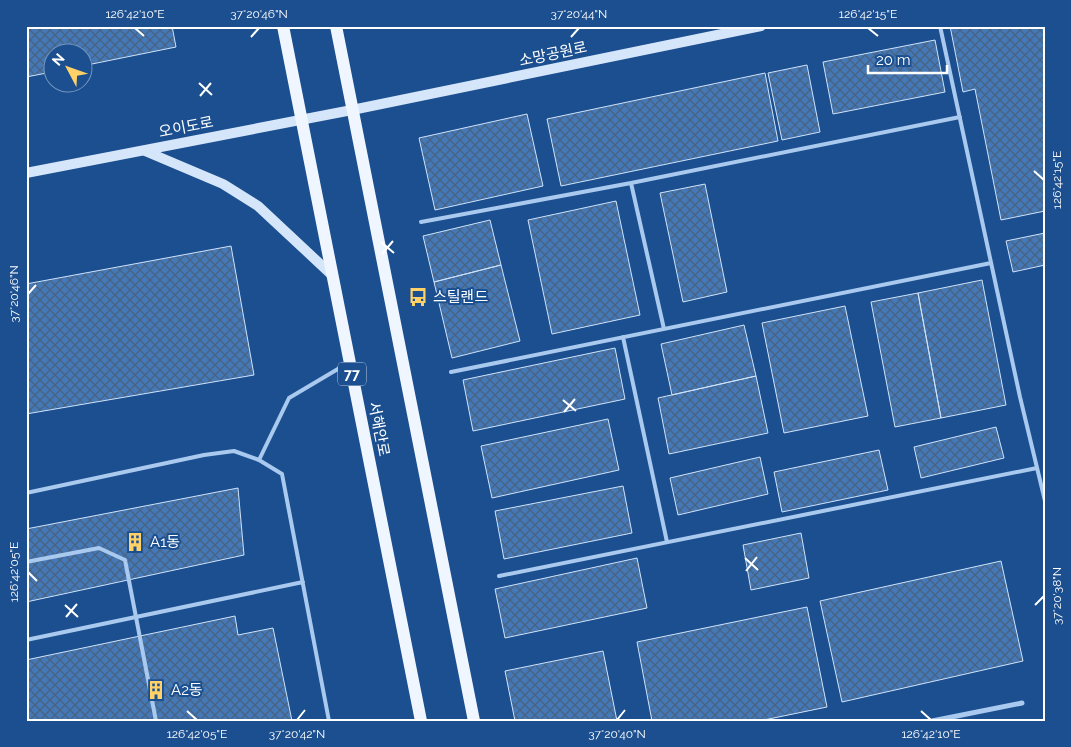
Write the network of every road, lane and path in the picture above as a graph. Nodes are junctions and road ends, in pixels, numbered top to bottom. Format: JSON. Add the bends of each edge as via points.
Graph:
{"nodes":[{"id":1,"x":283,"y":26,"type":"edge"},
{"id":2,"x":336,"y":26,"type":"edge"},
{"id":3,"x":761,"y":26,"type":"edge"},
{"id":4,"x":940,"y":26,"type":"edge"},
{"id":5,"x":352,"y":110,"type":"junction"},
{"id":6,"x":960,"y":117,"type":"junction"},
{"id":7,"x":302,"y":120,"type":"junction"},
{"id":8,"x":144,"y":151,"type":"junction"},
{"id":9,"x":26,"y":173,"type":"edge"},
{"id":10,"x":631,"y":183,"type":"junction"},
{"id":11,"x":421,"y":222,"type":"dead end"},
{"id":12,"x":991,"y":262,"type":"junction"},
{"id":13,"x":333,"y":276,"type":"junction"},
{"id":14,"x":664,"y":329,"type":"junction"},
{"id":15,"x":623,"y":337,"type":"junction"},
{"id":16,"x":350,"y":362,"type":"junction"},
{"id":17,"x":451,"y":372,"type":"dead end"},
{"id":18,"x":259,"y":460,"type":"junction"},
{"id":19,"x":1037,"y":468,"type":"junction"},
{"id":20,"x":26,"y":493,"type":"edge"},
{"id":21,"x":1045,"y":501,"type":"edge"},
{"id":22,"x":667,"y":542,"type":"junction"},
{"id":23,"x":26,"y":562,"type":"edge"},
{"id":24,"x":499,"y":576,"type":"dead end"},
{"id":25,"x":303,"y":582,"type":"junction"},
{"id":26,"x":26,"y":640,"type":"edge"},
{"id":27,"x":1022,"y":703,"type":"dead end"},
{"id":28,"x":156,"y":721,"type":"edge"},
{"id":29,"x":329,"y":721,"type":"edge"},
{"id":30,"x":421,"y":721,"type":"edge"},
{"id":31,"x":474,"y":721,"type":"edge"},
{"id":32,"x":932,"y":721,"type":"edge"}],
"edges":[{"from":1,"to":7,"type":"main road","name":"서해안로","number":"77"},
{"from":2,"to":5,"type":"main road"},
{"from":3,"to":5,"type":"main road","name":"소망공원로"},
{"from":4,"to":6,"type":"lane"},
{"from":5,"to":7,"type":"main road","name":"오이도로"},
{"from":5,"to":31,"type":"main road"},
{"from":6,"to":10,"type":"lane"},
{"from":6,"to":12,"type":"lane"},
{"from":7,"to":8,"type":"main road","name":"오이도로"},
{"from":7,"to":13,"type":"main road","name":"서해안로","number":"77"},
{"from":8,"to":9,"type":"main road","name":"오이도로"},
{"from":8,"to":13,"type":"main road","via":[[223,184],[258,206]]},
{"from":10,"to":11,"type":"lane"},
{"from":10,"to":14,"type":"lane"},
{"from":12,"to":14,"type":"lane"},
{"from":12,"to":19,"type":"lane"},
{"from":13,"to":16,"type":"main road","name":"서해안로","number":"77"},
{"from":14,"to":15,"type":"lane"},
{"from":15,"to":17,"type":"lane"},
{"from":15,"to":22,"type":"lane"},
{"from":16,"to":18,"type":"lane","via":[[289,398]]},
{"from":16,"to":30,"type":"main road","name":"서해안로","number":"77"},
{"from":18,"to":20,"type":"lane","via":[[234,451]]},
{"from":18,"to":25,"type":"lane","via":[[282,474]]},
{"from":19,"to":21,"type":"lane"},
{"from":19,"to":22,"type":"lane"},
{"from":22,"to":24,"type":"lane"},
{"from":23,"to":28,"type":"lane","bridge":true,"via":[[99,548],[125,560]]},
{"from":25,"to":26,"type":"lane"},
{"from":25,"to":29,"type":"lane"},
{"from":27,"to":32,"type":"street"}]}
